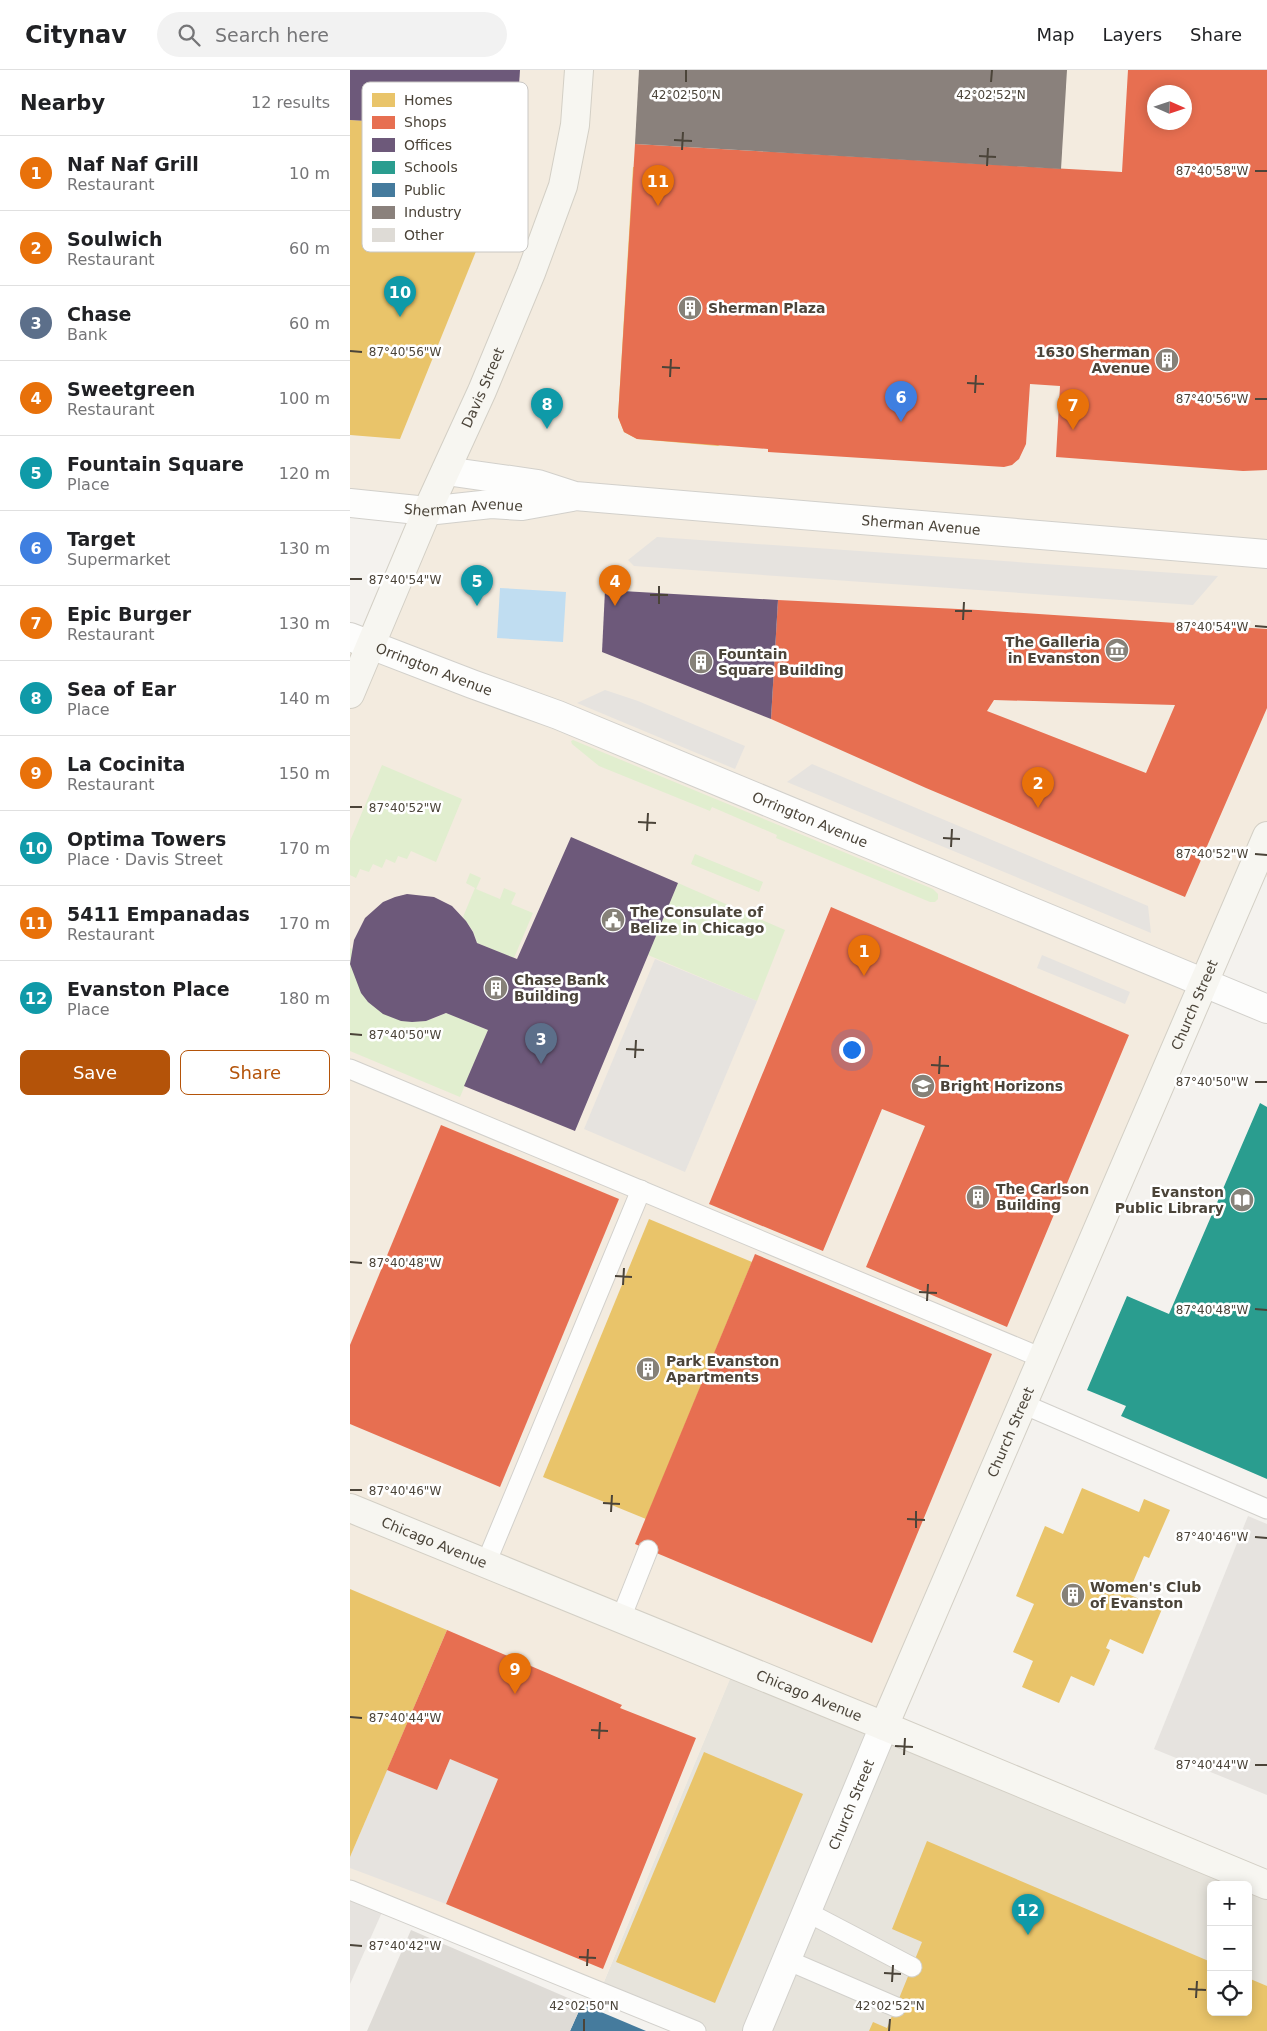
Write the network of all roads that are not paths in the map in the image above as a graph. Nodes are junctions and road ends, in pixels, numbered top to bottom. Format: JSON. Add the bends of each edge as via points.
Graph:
{"nodes":[{"id":1,"x":579,"y":70,"type":"edge"},
{"id":2,"x":446,"y":471,"type":"junction"},
{"id":3,"x":576,"y":496,"type":"junction"},
{"id":4,"x":350,"y":503,"type":"edge"},
{"id":5,"x":427,"y":511,"type":"junction"},
{"id":6,"x":1267,"y":554,"type":"edge"},
{"id":7,"x":360,"y":640,"type":"edge"},
{"id":8,"x":350,"y":694,"type":"edge"},
{"id":9,"x":1267,"y":836,"type":"edge"},
{"id":10,"x":1260,"y":871,"type":"edge"},
{"id":11,"x":1205,"y":982,"type":"junction"},
{"id":12,"x":1267,"y":1009,"type":"edge"},
{"id":13,"x":350,"y":1069,"type":"edge"},
{"id":14,"x":641,"y":1190,"type":"junction"},
{"id":15,"x":1042,"y":1358,"type":"junction"},
{"id":16,"x":1023,"y":1404,"type":"junction"},
{"id":17,"x":1267,"y":1509,"type":"edge"},
{"id":18,"x":354,"y":1513,"type":"edge"},
{"id":19,"x":648,"y":1550,"type":"dead end"},
{"id":20,"x":486,"y":1563,"type":"junction"},
{"id":21,"x":621,"y":1618,"type":"junction"},
{"id":22,"x":884,"y":1726,"type":"junction"},
{"id":23,"x":1267,"y":1885,"type":"edge"},
{"id":24,"x":350,"y":1890,"type":"edge"},
{"id":25,"x":806,"y":1912,"type":"junction"},
{"id":26,"x":787,"y":1960,"type":"junction"},
{"id":27,"x":912,"y":1967,"type":"dead end"},
{"id":28,"x":896,"y":2007,"type":"dead end"},
{"id":29,"x":696,"y":2031,"type":"edge"},
{"id":30,"x":757,"y":2031,"type":"edge"}],
"edges":[{"from":1,"to":2,"type":"main road","name":"Davis Street","via":[[575,125],[563,186],[527,282]]},
{"from":2,"to":3,"type":"street","name":"Sherman Avenue","via":[[538,484]]},
{"from":2,"to":5,"type":"main road","name":"Davis Street"},
{"from":3,"to":5,"type":"street","name":"Sherman Avenue","via":[[522,506],[491,504]]},
{"from":3,"to":6,"type":"street","name":"Sherman Avenue"},
{"from":4,"to":5,"type":"street","name":"Sherman Avenue"},
{"from":5,"to":7,"type":"main road","name":"Davis Street"},
{"from":7,"to":8,"type":"main road","name":"Davis Street"},
{"from":7,"to":11,"type":"street","name":"Orrington Avenue","via":[[558,715]]},
{"from":9,"to":10,"type":"main road","name":"Church Street"},
{"from":10,"to":11,"type":"main road","name":"Church Street"},
{"from":11,"to":12,"type":"street","name":"Orrington Avenue"},
{"from":11,"to":15,"type":"main road","name":"Church Street"},
{"from":13,"to":14,"type":"lane"},
{"from":14,"to":15,"type":"lane"},
{"from":14,"to":20,"type":"lane"},
{"from":15,"to":16,"type":"main road","name":"Church Street"},
{"from":16,"to":17,"type":"lane"},
{"from":16,"to":22,"type":"main road","name":"Church Street"},
{"from":18,"to":20,"type":"main road","name":"Chicago Avenue"},
{"from":19,"to":21,"type":"lane"},
{"from":20,"to":21,"type":"main road","name":"Chicago Avenue"},
{"from":21,"to":22,"type":"main road","name":"Chicago Avenue"},
{"from":22,"to":23,"type":"main road","name":"Chicago Avenue"},
{"from":22,"to":25,"type":"street","name":"Church Street"},
{"from":24,"to":29,"type":"lane"},
{"from":25,"to":26,"type":"street","name":"Church Street"},
{"from":25,"to":27,"type":"lane"},
{"from":26,"to":28,"type":"lane"},
{"from":26,"to":30,"type":"street","name":"Church Street"}]}
